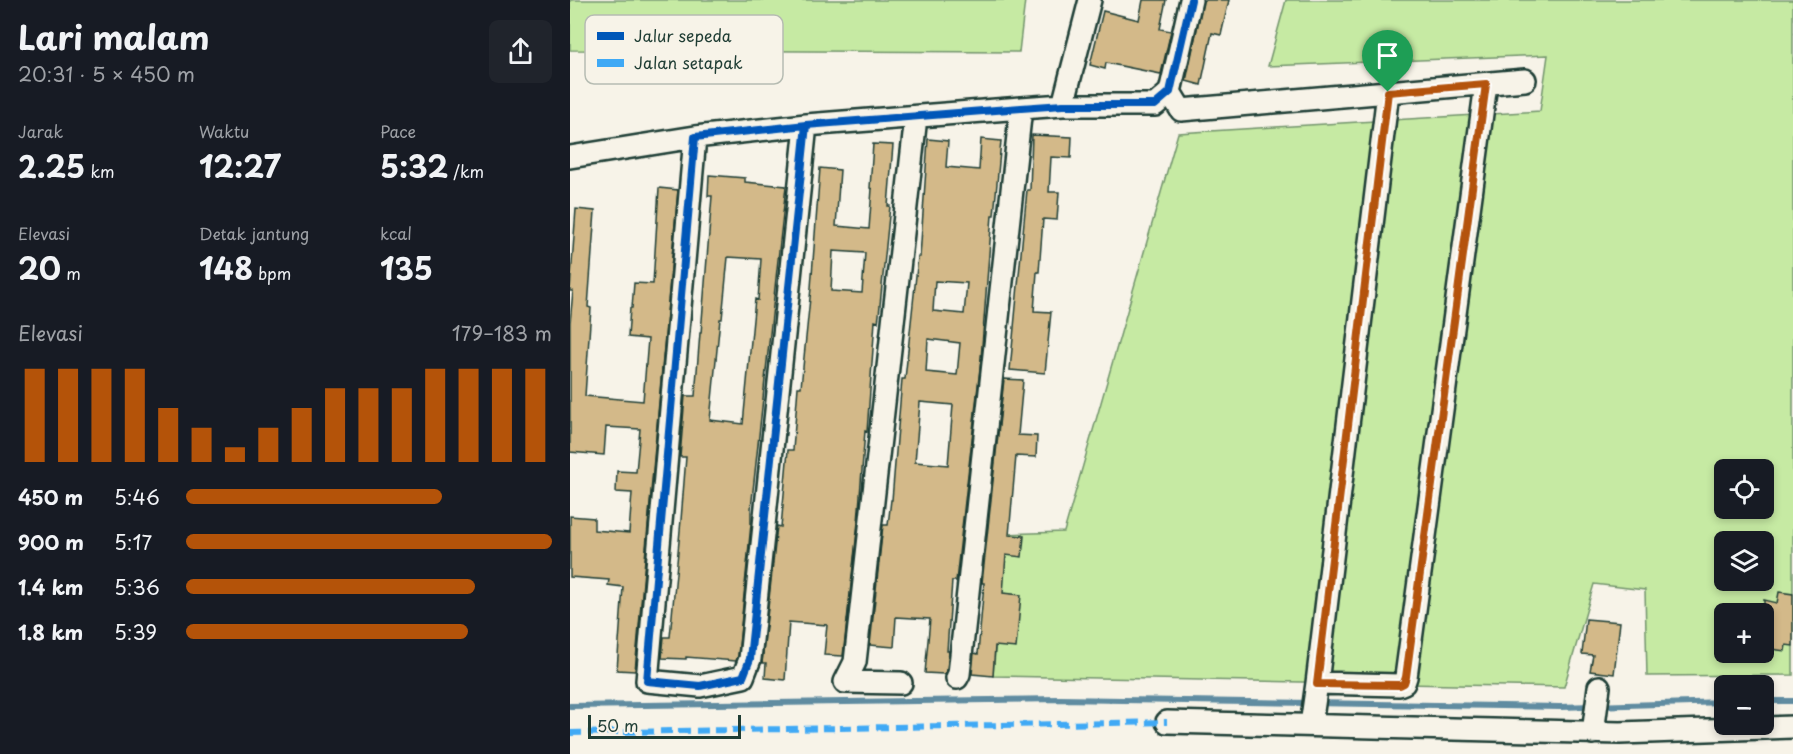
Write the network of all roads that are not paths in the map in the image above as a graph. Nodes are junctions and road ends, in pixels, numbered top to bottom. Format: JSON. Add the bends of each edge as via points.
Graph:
{"nodes":[{"id":1,"x":1090,"y":0,"type":"edge"},
{"id":2,"x":1191,"y":0,"type":"edge"},
{"id":3,"x":1526,"y":80,"type":"dead end"},
{"id":4,"x":1486,"y":84,"type":"junction"},
{"id":5,"x":1170,"y":92,"type":"junction"},
{"id":6,"x":1388,"y":92,"type":"junction"},
{"id":7,"x":1062,"y":105,"type":"junction"},
{"id":8,"x":1021,"y":108,"type":"junction"},
{"id":9,"x":916,"y":117,"type":"junction"},
{"id":10,"x":806,"y":125,"type":"junction"},
{"id":11,"x":695,"y":137,"type":"junction"},
{"id":12,"x":570,"y":157,"type":"edge"},
{"id":13,"x":957,"y":678,"type":"dead end"},
{"id":14,"x":901,"y":683,"type":"dead end"},
{"id":15,"x":1317,"y":684,"type":"junction"},
{"id":16,"x":1598,"y":691,"type":"dead end"},
{"id":17,"x":1167,"y":722,"type":"dead end"},
{"id":18,"x":1311,"y":725,"type":"junction"},
{"id":19,"x":1594,"y":727,"type":"junction"},
{"id":20,"x":1793,"y":727,"type":"edge"}],
"edges":[{"from":1,"to":7,"type":"street"},
{"from":2,"to":5,"type":"street"},
{"from":3,"to":4,"type":"street"},
{"from":4,"to":6,"type":"street"},
{"from":4,"to":15,"type":"street","via":[[1406,677],[1400,685]]},
{"from":5,"to":6,"type":"street","via":[[1180,110]]},
{"from":5,"to":7,"type":"street","via":[[1155,105]]},
{"from":6,"to":15,"type":"street"},
{"from":7,"to":8,"type":"street"},
{"from":8,"to":9,"type":"street"},
{"from":8,"to":13,"type":"street"},
{"from":9,"to":10,"type":"street"},
{"from":9,"to":14,"type":"street","via":[[855,662],[845,682]]},
{"from":10,"to":11,"type":"street"},
{"from":10,"to":11,"type":"street","via":[[750,658],[743,677],[700,686],[647,681]]},
{"from":11,"to":12,"type":"street"},
{"from":15,"to":18,"type":"street"},
{"from":16,"to":19,"type":"street"},
{"from":17,"to":18,"type":"street"},
{"from":18,"to":19,"type":"street"},
{"from":19,"to":20,"type":"street"}]}
